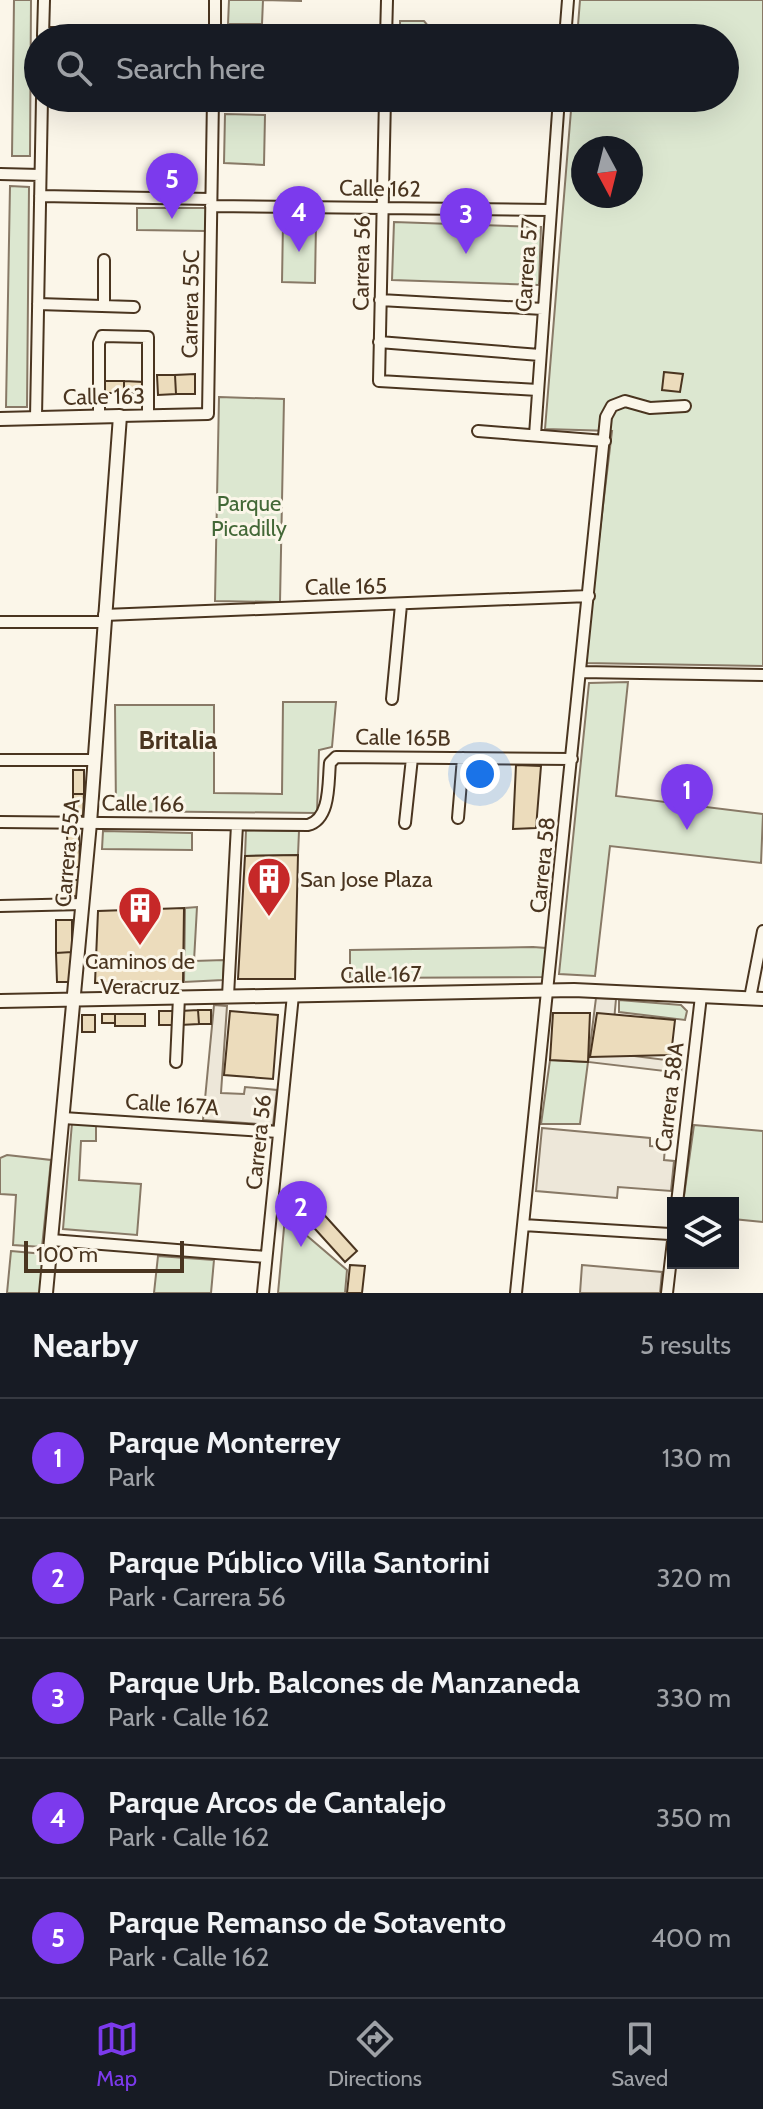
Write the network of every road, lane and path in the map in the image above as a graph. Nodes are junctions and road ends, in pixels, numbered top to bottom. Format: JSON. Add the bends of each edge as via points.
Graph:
{"nodes":[{"id":1,"x":44,"y":0,"type":"edge"},
{"id":2,"x":215,"y":0,"type":"edge"},
{"id":3,"x":387,"y":0,"type":"edge"},
{"id":4,"x":568,"y":0,"type":"edge"},
{"id":5,"x":43,"y":24,"type":"edge"},
{"id":6,"x":215,"y":24,"type":"edge"},
{"id":7,"x":386,"y":24,"type":"edge"},
{"id":8,"x":566,"y":24,"type":"edge"},
{"id":9,"x":42,"y":112,"type":"edge"},
{"id":10,"x":213,"y":112,"type":"edge"},
{"id":11,"x":385,"y":112,"type":"edge"},
{"id":12,"x":558,"y":112,"type":"edge"},
{"id":13,"x":0,"y":174,"type":"edge"},
{"id":14,"x":40,"y":175,"type":"junction"},
{"id":15,"x":40,"y":196,"type":"junction"},
{"id":16,"x":211,"y":202,"type":"junction"},
{"id":17,"x":382,"y":208,"type":"junction"},
{"id":18,"x":549,"y":210,"type":"junction"},
{"id":19,"x":104,"y":260,"type":"dead end"},
{"id":20,"x":380,"y":300,"type":"junction"},
{"id":21,"x":38,"y":304,"type":"junction"},
{"id":22,"x":104,"y":306,"type":"junction"},
{"id":23,"x":134,"y":307,"type":"dead end"},
{"id":24,"x":543,"y":309,"type":"junction"},
{"id":25,"x":379,"y":342,"type":"junction"},
{"id":26,"x":540,"y":355,"type":"junction"},
{"id":27,"x":538,"y":390,"type":"junction"},
{"id":28,"x":685,"y":406,"type":"dead end"},
{"id":29,"x":208,"y":414,"type":"joint"},
{"id":30,"x":148,"y":415,"type":"junction"},
{"id":31,"x":99,"y":416,"type":"junction"},
{"id":32,"x":120,"y":416,"type":"junction"},
{"id":33,"x":36,"y":417,"type":"junction"},
{"id":34,"x":0,"y":419,"type":"edge"},
{"id":35,"x":478,"y":431,"type":"dead end"},
{"id":36,"x":535,"y":435,"type":"junction"},
{"id":37,"x":605,"y":441,"type":"junction"},
{"id":38,"x":589,"y":596,"type":"junction"},
{"id":39,"x":401,"y":605,"type":"junction"},
{"id":40,"x":104,"y":618,"type":"junction"},
{"id":41,"x":0,"y":622,"type":"edge"},
{"id":42,"x":581,"y":672,"type":"junction"},
{"id":43,"x":763,"y":675,"type":"edge"},
{"id":44,"x":392,"y":699,"type":"dead end"},
{"id":45,"x":412,"y":758,"type":"junction"},
{"id":46,"x":463,"y":758,"type":"junction"},
{"id":47,"x":572,"y":759,"type":"junction"},
{"id":48,"x":0,"y":760,"type":"edge"},
{"id":49,"x":94,"y":760,"type":"junction"},
{"id":50,"x":458,"y":818,"type":"dead end"},
{"id":51,"x":0,"y":822,"type":"edge"},
{"id":52,"x":90,"y":823,"type":"junction"},
{"id":53,"x":405,"y":823,"type":"dead end"},
{"id":54,"x":237,"y":825,"type":"junction"},
{"id":55,"x":83,"y":904,"type":"junction"},
{"id":56,"x":0,"y":906,"type":"edge"},
{"id":57,"x":763,"y":931,"type":"edge"},
{"id":58,"x":549,"y":990,"type":"junction"},
{"id":59,"x":293,"y":995,"type":"junction"},
{"id":60,"x":228,"y":996,"type":"junction"},
{"id":61,"x":701,"y":996,"type":"junction"},
{"id":62,"x":179,"y":997,"type":"junction"},
{"id":63,"x":74,"y":999,"type":"junction"},
{"id":64,"x":756,"y":999,"type":"edge"},
{"id":65,"x":0,"y":1001,"type":"edge"},
{"id":66,"x":176,"y":1062,"type":"dead end"},
{"id":67,"x":63,"y":1118,"type":"junction"},
{"id":68,"x":279,"y":1132,"type":"junction"},
{"id":69,"x":678,"y":1197,"type":"edge"},
{"id":70,"x":523,"y":1225,"type":"junction"},
{"id":71,"x":667,"y":1237,"type":"edge"},
{"id":72,"x":51,"y":1240,"type":"junction"},
{"id":73,"x":266,"y":1257,"type":"junction"},
{"id":74,"x":669,"y":1269,"type":"edge"},
{"id":75,"x":46,"y":1293,"type":"edge"},
{"id":76,"x":263,"y":1293,"type":"edge"},
{"id":77,"x":516,"y":1293,"type":"edge"},
{"id":78,"x":667,"y":1293,"type":"edge"}],
"edges":[{"from":1,"to":5,"type":"street"},
{"from":2,"to":6,"type":"street"},
{"from":3,"to":7,"type":"street"},
{"from":4,"to":8,"type":"street"},
{"from":9,"to":14,"type":"street"},
{"from":10,"to":16,"type":"street","name":"Carrera 55C"},
{"from":11,"to":17,"type":"street","name":"Carrera 56"},
{"from":12,"to":18,"type":"street","name":"Carrera 57"},
{"from":13,"to":14,"type":"street"},
{"from":14,"to":15,"type":"street"},
{"from":15,"to":16,"type":"street","name":"Calle 162"},
{"from":15,"to":21,"type":"street"},
{"from":16,"to":17,"type":"street","name":"Calle 162"},
{"from":16,"to":29,"type":"street","name":"Carrera 55C"},
{"from":17,"to":18,"type":"street","name":"Calle 162"},
{"from":17,"to":20,"type":"street","name":"Carrera 56"},
{"from":18,"to":24,"type":"street","name":"Carrera 57"},
{"from":19,"to":22,"type":"street"},
{"from":20,"to":24,"type":"street"},
{"from":20,"to":25,"type":"street","name":"Carrera 56"},
{"from":21,"to":22,"type":"street"},
{"from":21,"to":33,"type":"street"},
{"from":22,"to":23,"type":"street"},
{"from":24,"to":26,"type":"street","name":"Carrera 57"},
{"from":25,"to":26,"type":"street"},
{"from":25,"to":27,"type":"street","name":"Carrera 56","via":[[379,381]]},
{"from":26,"to":27,"type":"street","name":"Carrera 57"},
{"from":27,"to":36,"type":"street","name":"Carrera 57"},
{"from":28,"to":37,"type":"street","name":"Carrera 58","via":[[650,408],[625,401],[612,406]]},
{"from":29,"to":30,"type":"street","name":"Calle 163"},
{"from":30,"to":31,"type":"street","via":[[148,337],[102,336]]},
{"from":30,"to":32,"type":"street","name":"Calle 163"},
{"from":31,"to":32,"type":"street","name":"Calle 163"},
{"from":31,"to":33,"type":"street","name":"Calle 163"},
{"from":32,"to":40,"type":"street","name":"Carrera 55A"},
{"from":33,"to":34,"type":"street","name":"Calle 163"},
{"from":35,"to":36,"type":"street"},
{"from":36,"to":37,"type":"street"},
{"from":37,"to":38,"type":"street","name":"Carrera 58"},
{"from":38,"to":39,"type":"street","name":"Calle 165"},
{"from":38,"to":42,"type":"street","name":"Carrera 58"},
{"from":39,"to":40,"type":"street","name":"Calle 165"},
{"from":39,"to":44,"type":"street"},
{"from":40,"to":41,"type":"street","name":"Calle 165"},
{"from":40,"to":49,"type":"street","name":"Carrera 55A"},
{"from":42,"to":43,"type":"street"},
{"from":42,"to":47,"type":"street","name":"Carrera 58"},
{"from":45,"to":46,"type":"street","name":"Calle 165B"},
{"from":45,"to":53,"type":"street"},
{"from":45,"to":54,"type":"street","name":"Calle 165B","via":[[336,757],[330,763],[323,814],[315,823]]},
{"from":46,"to":47,"type":"street","name":"Calle 165B"},
{"from":46,"to":50,"type":"street"},
{"from":47,"to":58,"type":"street","name":"Carrera 58"},
{"from":48,"to":49,"type":"street"},
{"from":49,"to":52,"type":"street","name":"Carrera 55A"},
{"from":51,"to":52,"type":"street","name":"Calle 166"},
{"from":52,"to":54,"type":"street","name":"Calle 166"},
{"from":52,"to":55,"type":"street","name":"Carrera 55A"},
{"from":54,"to":60,"type":"street"},
{"from":55,"to":56,"type":"street"},
{"from":55,"to":63,"type":"street","name":"Carrera 55A"},
{"from":57,"to":64,"type":"street"},
{"from":58,"to":59,"type":"street","name":"Calle 167"},
{"from":58,"to":61,"type":"street","name":"Calle 167"},
{"from":58,"to":70,"type":"street","name":"Carrera 58"},
{"from":59,"to":60,"type":"street","name":"Calle 167"},
{"from":59,"to":68,"type":"street","name":"Carrera 56"},
{"from":60,"to":62,"type":"street","name":"Calle 167"},
{"from":61,"to":64,"type":"street","name":"Calle 167"},
{"from":61,"to":69,"type":"street","name":"Carrera 58A"},
{"from":62,"to":63,"type":"street","name":"Calle 167"},
{"from":62,"to":66,"type":"street"},
{"from":63,"to":65,"type":"street","name":"Calle 167"},
{"from":63,"to":67,"type":"street","name":"Carrera 55A"},
{"from":67,"to":68,"type":"street","name":"Calle 167A"},
{"from":67,"to":72,"type":"street","name":"Carrera 55A"},
{"from":68,"to":73,"type":"street","name":"Carrera 56"},
{"from":70,"to":71,"type":"street"},
{"from":70,"to":77,"type":"street","name":"Carrera 58"},
{"from":72,"to":73,"type":"street"},
{"from":72,"to":75,"type":"street","name":"Carrera 55A"},
{"from":73,"to":76,"type":"street","name":"Carrera 56"},
{"from":74,"to":78,"type":"street"}]}
